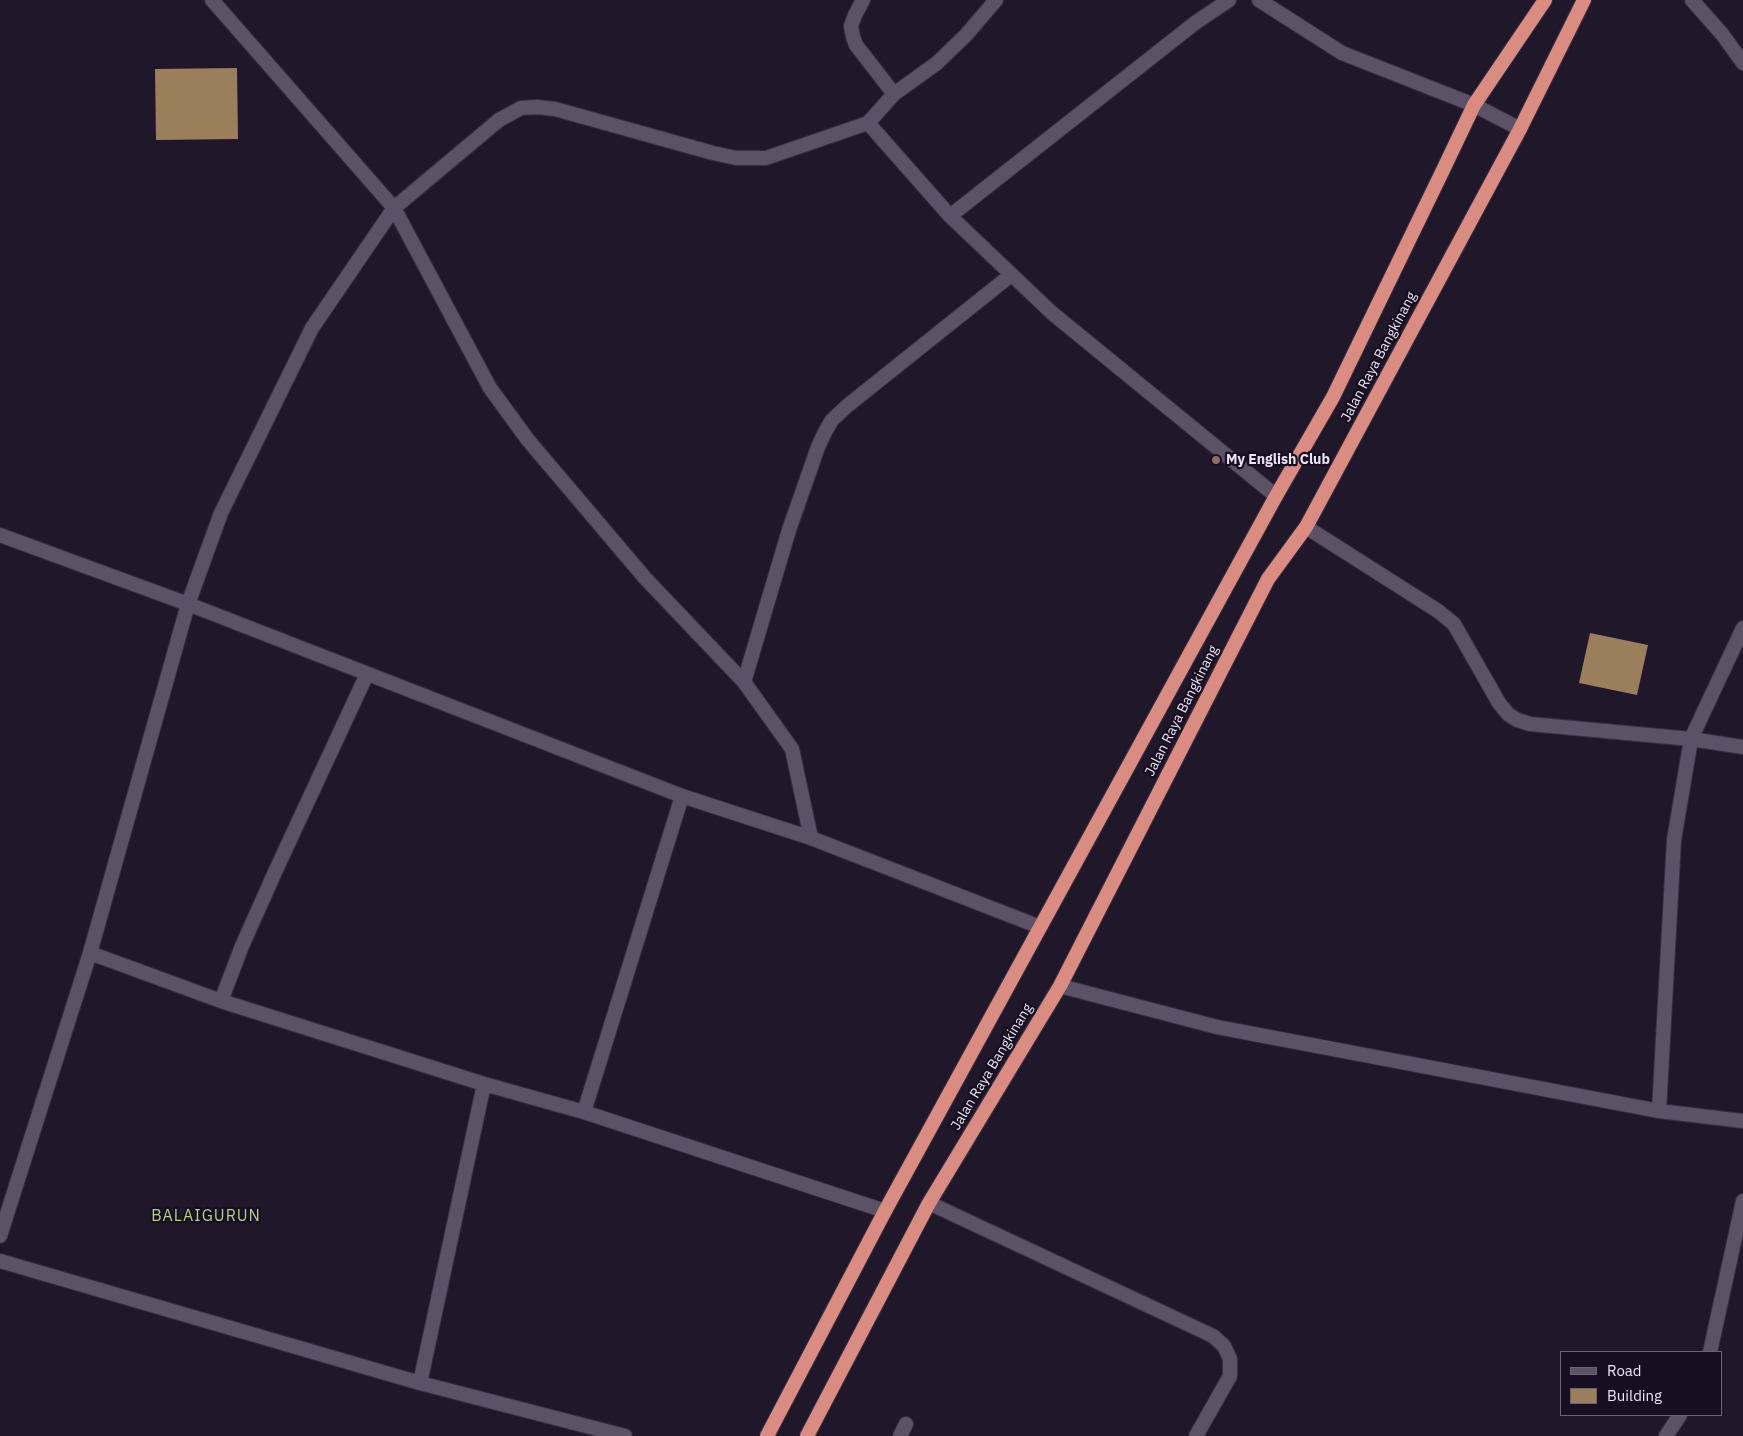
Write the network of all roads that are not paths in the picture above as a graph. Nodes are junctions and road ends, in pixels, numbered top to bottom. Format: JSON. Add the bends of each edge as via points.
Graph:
{"nodes":[{"id":1,"x":212,"y":0,"type":"edge"},
{"id":2,"x":863,"y":0,"type":"edge"},
{"id":3,"x":996,"y":0,"type":"edge"},
{"id":4,"x":1229,"y":0,"type":"edge"},
{"id":5,"x":1259,"y":0,"type":"edge"},
{"id":6,"x":1545,"y":0,"type":"edge"},
{"id":7,"x":1692,"y":0,"type":"edge"},
{"id":8,"x":1582,"y":2,"type":"edge"},
{"id":9,"x":1743,"y":63,"type":"edge"},
{"id":10,"x":894,"y":94,"type":"junction"},
{"id":11,"x":1474,"y":104,"type":"junction"},
{"id":12,"x":868,"y":123,"type":"junction"},
{"id":13,"x":1520,"y":129,"type":"junction"},
{"id":14,"x":394,"y":208,"type":"junction"},
{"id":15,"x":950,"y":216,"type":"junction"},
{"id":16,"x":1011,"y":275,"type":"junction"},
{"id":17,"x":1276,"y":496,"type":"junction"},
{"id":18,"x":1306,"y":527,"type":"junction"},
{"id":19,"x":0,"y":535,"type":"edge"},
{"id":20,"x":188,"y":604,"type":"junction"},
{"id":21,"x":1743,"y":628,"type":"edge"},
{"id":22,"x":367,"y":674,"type":"junction"},
{"id":23,"x":744,"y":682,"type":"junction"},
{"id":24,"x":1691,"y":739,"type":"junction"},
{"id":25,"x":1743,"y":747,"type":"edge"},
{"id":26,"x":682,"y":796,"type":"junction"},
{"id":27,"x":811,"y":838,"type":"junction"},
{"id":28,"x":1040,"y":927,"type":"junction"},
{"id":29,"x":90,"y":953,"type":"junction"},
{"id":30,"x":1060,"y":986,"type":"junction"},
{"id":31,"x":221,"y":1001,"type":"junction"},
{"id":32,"x":484,"y":1084,"type":"junction"},
{"id":33,"x":1659,"y":1111,"type":"junction"},
{"id":34,"x":584,"y":1112,"type":"junction"},
{"id":35,"x":1743,"y":1121,"type":"edge"},
{"id":36,"x":1743,"y":1201,"type":"edge"},
{"id":37,"x":929,"y":1203,"type":"junction"},
{"id":38,"x":886,"y":1210,"type":"junction"},
{"id":39,"x":0,"y":1236,"type":"edge"},
{"id":40,"x":0,"y":1261,"type":"edge"},
{"id":41,"x":1710,"y":1351,"type":"edge"},
{"id":42,"x":420,"y":1382,"type":"junction"},
{"id":43,"x":1679,"y":1416,"type":"edge"},
{"id":44,"x":625,"y":1436,"type":"edge"},
{"id":45,"x":767,"y":1436,"type":"edge"},
{"id":46,"x":807,"y":1436,"type":"edge"},
{"id":47,"x":1197,"y":1436,"type":"edge"},
{"id":48,"x":1666,"y":1436,"type":"edge"}],
"edges":[{"from":1,"to":14,"type":"street"},
{"from":2,"to":10,"type":"street","via":[[851,26],[853,37]]},
{"from":3,"to":10,"type":"street","via":[[966,36],[937,63]]},
{"from":4,"to":15,"type":"street","via":[[1195,23]]},
{"from":5,"to":11,"type":"street","via":[[1342,53]]},
{"from":6,"to":11,"type":"highway","name":"Jalan Raya Bangkinang"},
{"from":7,"to":9,"type":"street"},
{"from":8,"to":13,"type":"highway","name":"Jalan Raya Bangkinang"},
{"from":10,"to":12,"type":"street"},
{"from":11,"to":13,"type":"street"},
{"from":11,"to":17,"type":"highway","name":"Jalan Raya Bangkinang","via":[[1332,397]]},
{"from":12,"to":14,"type":"street","via":[[766,158],[736,158],[554,109],[522,108],[499,120]]},
{"from":12,"to":15,"type":"street"},
{"from":13,"to":18,"type":"highway","name":"Jalan Raya Bangkinang"},
{"from":14,"to":20,"type":"street","via":[[312,328],[221,513]]},
{"from":14,"to":23,"type":"street","via":[[490,388],[528,440],[645,578]]},
{"from":15,"to":16,"type":"street"},
{"from":16,"to":17,"type":"street","via":[[1052,313]]},
{"from":16,"to":23,"type":"street","via":[[847,406],[828,426],[789,530]]},
{"from":17,"to":28,"type":"highway","name":"Jalan Raya Bangkinang"},
{"from":18,"to":24,"type":"street","via":[[1454,624],[1499,703],[1516,720]]},
{"from":18,"to":30,"type":"highway","name":"Jalan Raya Bangkinang","via":[[1268,579]]},
{"from":19,"to":20,"type":"street"},
{"from":20,"to":22,"type":"street"},
{"from":20,"to":29,"type":"street"},
{"from":21,"to":24,"type":"street"},
{"from":22,"to":26,"type":"street"},
{"from":22,"to":31,"type":"street","via":[[260,905]]},
{"from":23,"to":27,"type":"street","via":[[792,749]]},
{"from":24,"to":25,"type":"street"},
{"from":24,"to":33,"type":"street","via":[[1674,840]]},
{"from":26,"to":27,"type":"street"},
{"from":26,"to":34,"type":"street"},
{"from":27,"to":28,"type":"street"},
{"from":28,"to":38,"type":"highway","name":"Jalan Raya Bangkinang"},
{"from":29,"to":31,"type":"street"},
{"from":29,"to":39,"type":"street"},
{"from":30,"to":33,"type":"street","via":[[1218,1027]]},
{"from":30,"to":37,"type":"highway","name":"Jalan Raya Bangkinang"},
{"from":31,"to":32,"type":"street"},
{"from":32,"to":34,"type":"street"},
{"from":32,"to":42,"type":"street"},
{"from":33,"to":35,"type":"street"},
{"from":34,"to":38,"type":"street"},
{"from":36,"to":41,"type":"street"},
{"from":37,"to":46,"type":"highway","name":"Jalan Raya Bangkinang"},
{"from":37,"to":47,"type":"street","via":[[1213,1336],[1224,1346],[1230,1359],[1230,1376]]},
{"from":38,"to":45,"type":"highway","name":"Jalan Raya Bangkinang"},
{"from":40,"to":42,"type":"street"},
{"from":42,"to":44,"type":"street"},
{"from":43,"to":48,"type":"street"}]}
